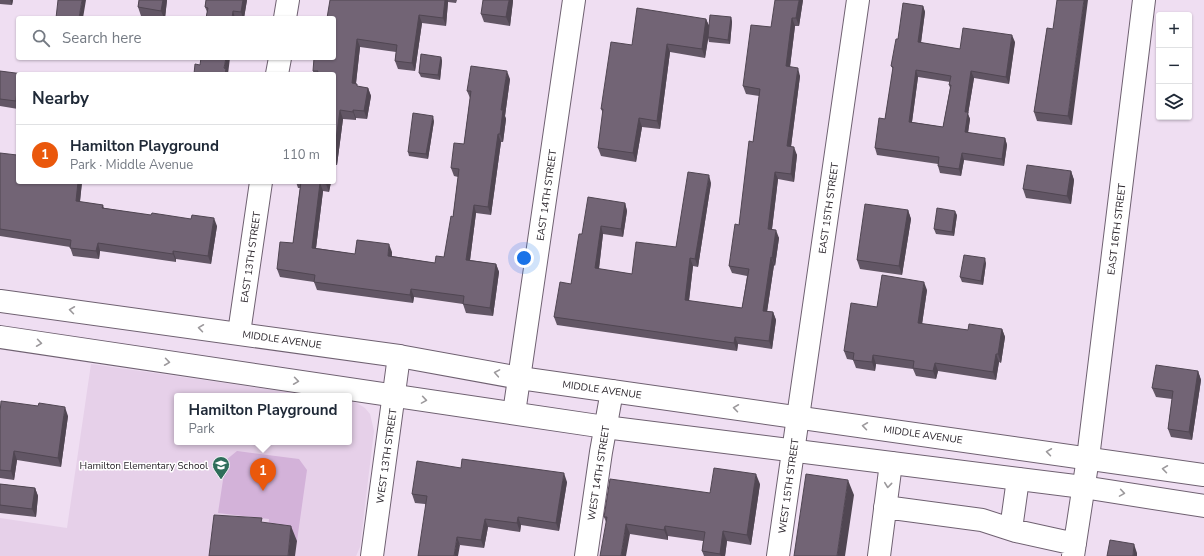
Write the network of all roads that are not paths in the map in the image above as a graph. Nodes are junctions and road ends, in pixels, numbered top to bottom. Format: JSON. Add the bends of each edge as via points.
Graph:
{"nodes":[{"id":1,"x":288,"y":0,"type":"edge"},
{"id":2,"x":574,"y":0,"type":"edge"},
{"id":3,"x":858,"y":0,"type":"edge"},
{"id":4,"x":1144,"y":0,"type":"edge"},
{"id":5,"x":285,"y":16,"type":"edge"},
{"id":6,"x":280,"y":60,"type":"edge"},
{"id":7,"x":277,"y":72,"type":"edge"},
{"id":8,"x":261,"y":184,"type":"edge"},
{"id":9,"x":0,"y":301,"type":"edge"},
{"id":10,"x":239,"y":333,"type":"junction"},
{"id":11,"x":0,"y":337,"type":"edge"},
{"id":12,"x":399,"y":356,"type":"junction"},
{"id":13,"x":520,"y":378,"type":"junction"},
{"id":14,"x":612,"y":390,"type":"junction"},
{"id":15,"x":394,"y":395,"type":"junction"},
{"id":16,"x":514,"y":413,"type":"junction"},
{"id":17,"x":798,"y":416,"type":"junction"},
{"id":18,"x":605,"y":427,"type":"junction"},
{"id":19,"x":793,"y":451,"type":"junction"},
{"id":20,"x":1088,"y":458,"type":"junction"},
{"id":21,"x":891,"y":463,"type":"junction"},
{"id":22,"x":1204,"y":475,"type":"edge"},
{"id":23,"x":1018,"y":479,"type":"junction"},
{"id":24,"x":1083,"y":487,"type":"junction"},
{"id":25,"x":1204,"y":506,"type":"edge"},
{"id":26,"x":886,"y":507,"type":"junction"},
{"id":27,"x":1011,"y":529,"type":"junction"},
{"id":28,"x":1074,"y":550,"type":"edge"},
{"id":29,"x":372,"y":556,"type":"edge"},
{"id":30,"x":586,"y":556,"type":"edge"},
{"id":31,"x":778,"y":556,"type":"edge"},
{"id":32,"x":880,"y":556,"type":"edge"}],
"edges":[{"from":1,"to":5,"type":"main road"},
{"from":2,"to":13,"type":"main road","name":"EAST 14TH STREET"},
{"from":3,"to":17,"type":"main road","name":"EAST 15TH STREET"},
{"from":4,"to":20,"type":"main road","name":"EAST 16TH STREET"},
{"from":6,"to":7,"type":"main road"},
{"from":8,"to":10,"type":"main road","name":"EAST 13TH STREET"},
{"from":10,"to":9,"type":"main road","name":"MIDDLE AVENUE","one_way":true},
{"from":10,"to":12,"type":"main road","name":"MIDDLE AVENUE"},
{"from":11,"to":15,"type":"main road","one_way":true},
{"from":13,"to":12,"type":"main road","name":"MIDDLE AVENUE","one_way":true},
{"from":12,"to":15,"type":"main road","name":"WEST 13TH STREET"},
{"from":13,"to":14,"type":"main road","name":"MIDDLE AVENUE"},
{"from":13,"to":16,"type":"main road","name":"EAST 14TH STREET"},
{"from":17,"to":14,"type":"main road","name":"MIDDLE AVENUE","one_way":true},
{"from":14,"to":18,"type":"main road","name":"WEST 14TH STREET"},
{"from":15,"to":16,"type":"main road","one_way":true},
{"from":15,"to":29,"type":"main road","name":"WEST 13TH STREET"},
{"from":16,"to":18,"type":"main road"},
{"from":17,"to":19,"type":"main road","name":"WEST 15TH STREET"},
{"from":20,"to":17,"type":"main road","name":"MIDDLE AVENUE","one_way":true},
{"from":18,"to":19,"type":"main road"},
{"from":18,"to":30,"type":"main road","name":"WEST 14TH STREET"},
{"from":19,"to":21,"type":"main road"},
{"from":19,"to":31,"type":"main road","name":"WEST 15TH STREET"},
{"from":22,"to":20,"type":"main road","name":"MIDDLE AVENUE","one_way":true},
{"from":20,"to":24,"type":"main road","name":"EAST 16TH STREET"},
{"from":21,"to":23,"type":"main road"},
{"from":21,"to":26,"type":"main road","one_way":true},
{"from":23,"to":24,"type":"main road"},
{"from":23,"to":27,"type":"main road"},
{"from":24,"to":25,"type":"main road","one_way":true},
{"from":24,"to":28,"type":"main road","name":"EAST 16TH STREET"},
{"from":26,"to":27,"type":"main road","via":[[982,520]]},
{"from":26,"to":32,"type":"main road"},
{"from":27,"to":28,"type":"main road"}]}
